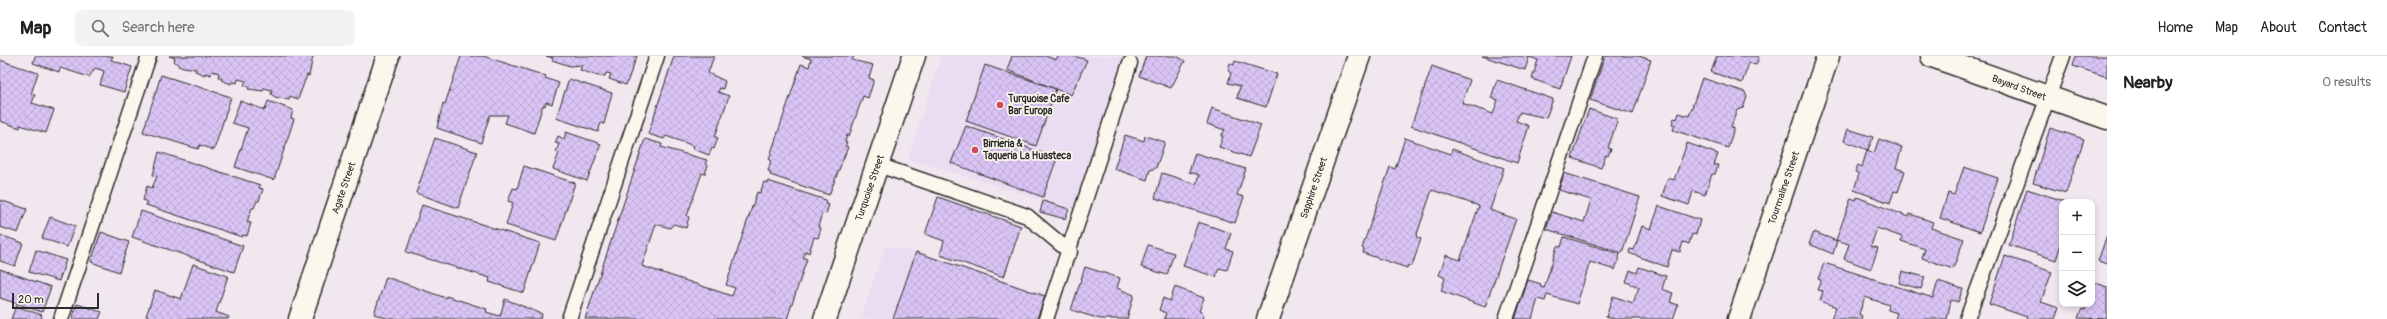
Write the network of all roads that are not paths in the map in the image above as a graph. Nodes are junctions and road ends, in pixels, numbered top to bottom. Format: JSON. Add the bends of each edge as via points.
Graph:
{"nodes":[{"id":1,"x":149,"y":56,"type":"edge"},
{"id":2,"x":388,"y":56,"type":"edge"},
{"id":3,"x":657,"y":56,"type":"edge"},
{"id":4,"x":914,"y":56,"type":"edge"},
{"id":5,"x":1359,"y":56,"type":"edge"},
{"id":6,"x":1595,"y":56,"type":"edge"},
{"id":7,"x":1828,"y":56,"type":"edge"},
{"id":8,"x":1932,"y":56,"type":"edge"},
{"id":9,"x":2063,"y":56,"type":"edge"},
{"id":10,"x":1130,"y":63,"type":"dead end"},
{"id":11,"x":2049,"y":99,"type":"junction"},
{"id":12,"x":2107,"y":118,"type":"edge"},
{"id":13,"x":878,"y":166,"type":"junction"},
{"id":14,"x":1070,"y":252,"type":"junction"},
{"id":15,"x":61,"y":319,"type":"edge"},
{"id":16,"x":300,"y":319,"type":"edge"},
{"id":17,"x":569,"y":319,"type":"edge"},
{"id":18,"x":825,"y":319,"type":"edge"},
{"id":19,"x":1046,"y":319,"type":"edge"},
{"id":20,"x":1268,"y":319,"type":"edge"},
{"id":21,"x":1506,"y":319,"type":"edge"},
{"id":22,"x":1740,"y":319,"type":"edge"},
{"id":23,"x":1968,"y":319,"type":"edge"}],
"edges":[{"from":1,"to":15,"type":"lane"},
{"from":2,"to":16,"type":"street","name":"Agate Street"},
{"from":3,"to":17,"type":"lane"},
{"from":4,"to":13,"type":"street","name":"Turquoise Street"},
{"from":5,"to":20,"type":"street","name":"Sapphire Street"},
{"from":6,"to":21,"type":"lane"},
{"from":7,"to":22,"type":"street","name":"Tourmaline Street"},
{"from":8,"to":11,"type":"street","name":"Bayard Street"},
{"from":9,"to":11,"type":"lane"},
{"from":10,"to":14,"type":"lane"},
{"from":11,"to":12,"type":"street","name":"Bayard Street"},
{"from":11,"to":23,"type":"lane"},
{"from":13,"to":14,"type":"lane","via":[[1027,216]]},
{"from":13,"to":18,"type":"street","name":"Turquoise Street"},
{"from":14,"to":19,"type":"lane"}]}
